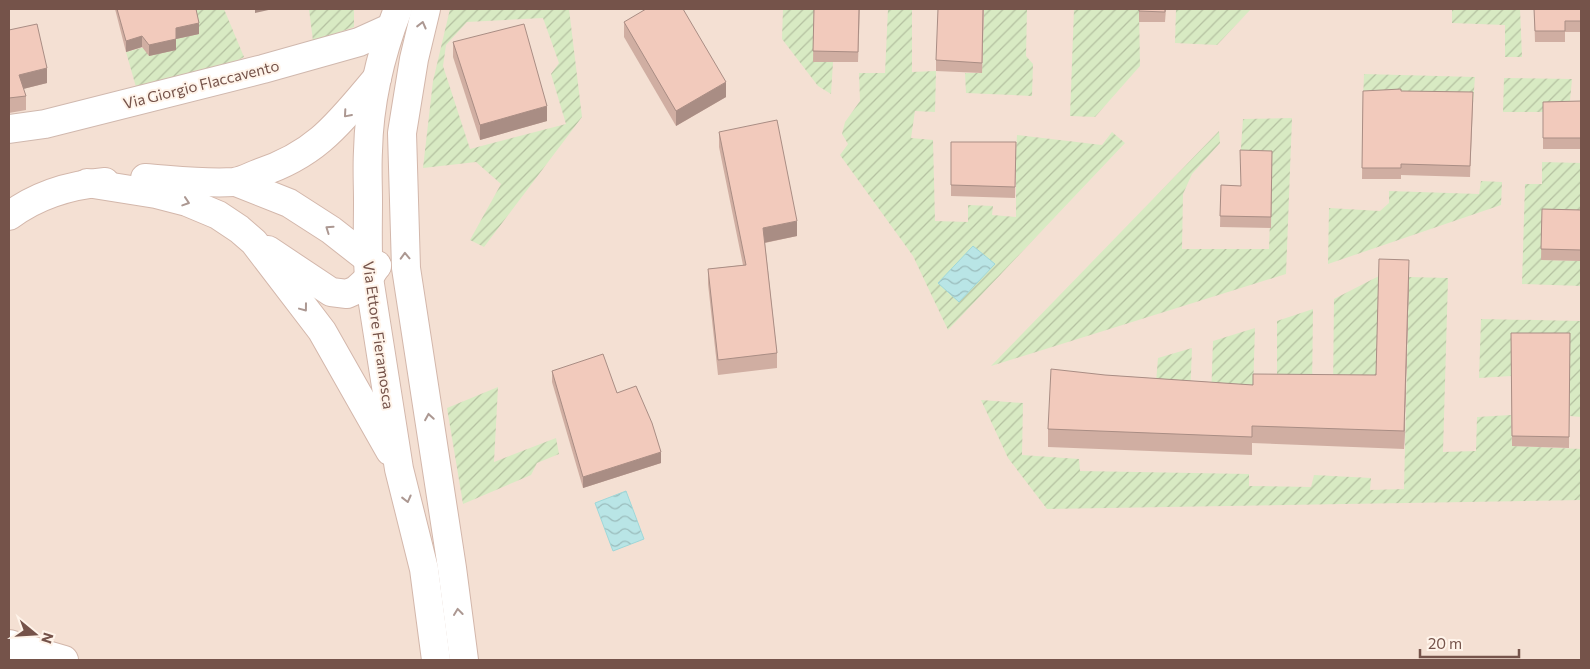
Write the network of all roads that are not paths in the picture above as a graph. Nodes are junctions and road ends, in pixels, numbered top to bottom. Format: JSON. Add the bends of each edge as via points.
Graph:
{"nodes":[{"id":1,"x":426,"y":9,"type":"edge"},
{"id":2,"x":394,"y":18,"type":"edge"},
{"id":3,"x":414,"y":59,"type":"junction"},
{"id":4,"x":378,"y":77,"type":"junction"},
{"id":5,"x":9,"y":129,"type":"edge"},
{"id":6,"x":236,"y":182,"type":"junction"},
{"id":7,"x":87,"y":184,"type":"junction"},
{"id":8,"x":9,"y":216,"type":"edge"},
{"id":9,"x":254,"y":242,"type":"junction"},
{"id":10,"x":371,"y":267,"type":"junction"},
{"id":11,"x":400,"y":469,"type":"junction"},
{"id":12,"x":442,"y":503,"type":"junction"},
{"id":13,"x":9,"y":644,"type":"edge"},
{"id":14,"x":64,"y":660,"type":"edge"},
{"id":15,"x":436,"y":660,"type":"edge"},
{"id":16,"x":464,"y":660,"type":"edge"}],
"edges":[{"from":3,"to":1,"type":"main road","one_way":true},
{"from":2,"to":4,"type":"main road","name":"Via Ettore Fieramosca"},
{"from":2,"to":5,"type":"main road","name":"Via Giorgio Flaccavento","via":[[359,42],[45,124]]},
{"from":3,"to":10,"type":"main road","via":[[391,101],[383,166],[383,239]]},
{"from":12,"to":3,"type":"main road","one_way":true,"via":[[406,268],[402,133]]},
{"from":4,"to":6,"type":"main road","one_way":true,"via":[[330,133],[300,156]]},
{"from":4,"to":10,"type":"main road","name":"Via Ettore Fieramosca","via":[[368,150]]},
{"from":6,"to":7,"type":"main road","via":[[144,178]]},
{"from":10,"to":6,"type":"main road","one_way":true,"via":[[331,230],[289,203]]},
{"from":7,"to":8,"type":"main road","via":[[53,192]]},
{"from":7,"to":9,"type":"main road","one_way":true,"via":[[187,202],[218,215]]},
{"from":9,"to":10,"type":"main road","via":[[331,292],[348,294],[356,290]]},
{"from":9,"to":11,"type":"main road","one_way":true,"via":[[322,331]]},
{"from":10,"to":11,"type":"main road","name":"Via Ettore Fieramosca"},
{"from":10,"to":12,"type":"main road","via":[[389,286],[406,416]]},
{"from":11,"to":15,"type":"main road","name":"Via Ettore Fieramosca","one_way":true,"via":[[424,569]]},
{"from":16,"to":12,"type":"main road","one_way":true},
{"from":13,"to":14,"type":"main road"}]}
